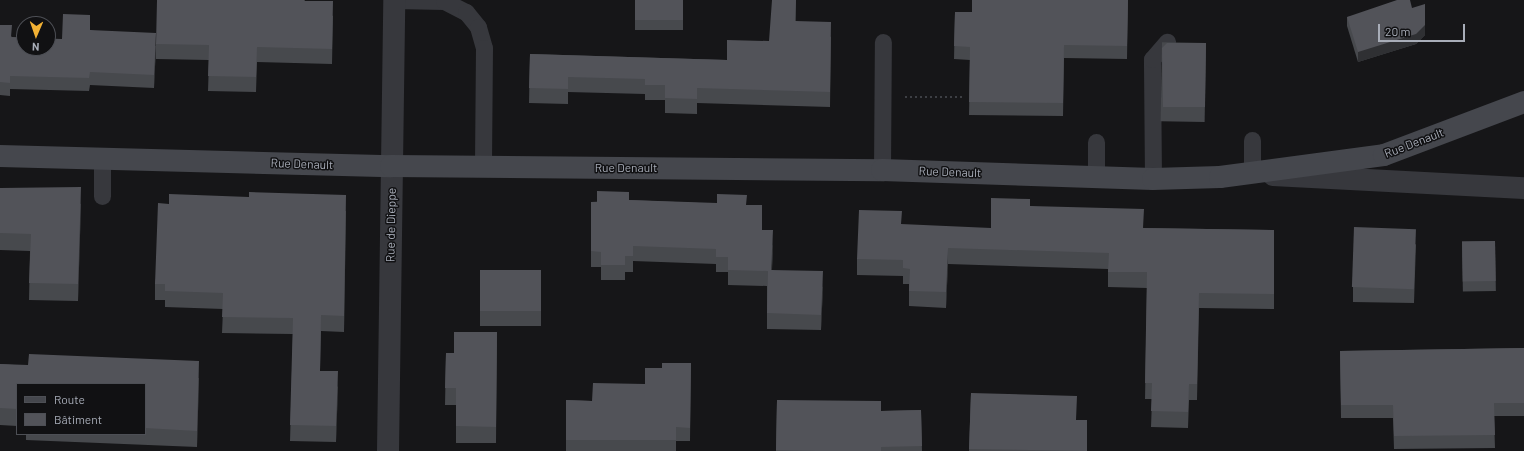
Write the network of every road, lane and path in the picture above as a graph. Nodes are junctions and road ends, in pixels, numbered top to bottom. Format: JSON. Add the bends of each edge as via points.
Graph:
{"nodes":[{"id":1,"x":394,"y":0,"type":"edge"},
{"id":2,"x":883,"y":42,"type":"dead end"},
{"id":3,"x":1167,"y":42,"type":"edge"},
{"id":4,"x":882,"y":97,"type":"junction"},
{"id":5,"x":965,"y":97,"type":"dead end"},
{"id":6,"x":1524,"y":102,"type":"edge"},
{"id":7,"x":1252,"y":140,"type":"dead end"},
{"id":8,"x":1096,"y":142,"type":"dead end"},
{"id":9,"x":0,"y":156,"type":"edge"},
{"id":10,"x":102,"y":158,"type":"junction"},
{"id":11,"x":391,"y":166,"type":"junction"},
{"id":12,"x":483,"y":167,"type":"junction"},
{"id":13,"x":882,"y":170,"type":"junction"},
{"id":14,"x":1252,"y":174,"type":"junction"},
{"id":15,"x":1096,"y":177,"type":"junction"},
{"id":16,"x":1153,"y":179,"type":"junction"},
{"id":17,"x":1524,"y":188,"type":"edge"},
{"id":18,"x":102,"y":196,"type":"dead end"},
{"id":19,"x":388,"y":451,"type":"edge"}],
"edges":[{"from":1,"to":11,"type":"street","name":"Rue de Dieppe"},
{"from":1,"to":12,"type":"lane","via":[[444,1],[466,12],[478,28],[484,48]]},
{"from":2,"to":4,"type":"lane"},
{"from":3,"to":16,"type":"lane","via":[[1152,59]]},
{"from":4,"to":5,"type":"path"},
{"from":4,"to":13,"type":"lane"},
{"from":6,"to":14,"type":"main road","name":"Rue Denault","via":[[1384,155]]},
{"from":7,"to":14,"type":"lane"},
{"from":8,"to":15,"type":"lane"},
{"from":9,"to":10,"type":"main road","name":"Rue Denault"},
{"from":10,"to":11,"type":"main road","name":"Rue Denault"},
{"from":10,"to":18,"type":"lane"},
{"from":11,"to":12,"type":"main road","name":"Rue Denault"},
{"from":11,"to":19,"type":"street","name":"Rue de Dieppe"},
{"from":12,"to":13,"type":"main road","name":"Rue Denault"},
{"from":13,"to":15,"type":"main road","name":"Rue Denault"},
{"from":14,"to":16,"type":"main road","name":"Rue Denault"},
{"from":14,"to":17,"type":"street","name":"Rue Denault"},
{"from":15,"to":16,"type":"main road","name":"Rue Denault"}]}
